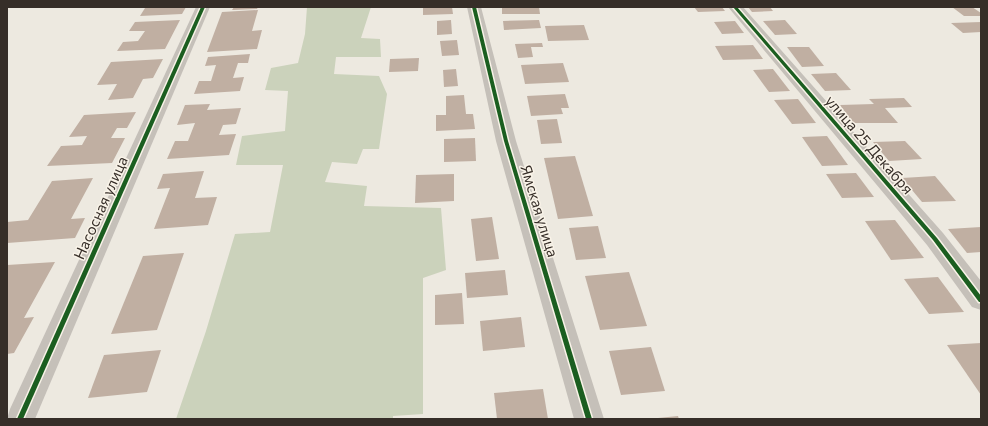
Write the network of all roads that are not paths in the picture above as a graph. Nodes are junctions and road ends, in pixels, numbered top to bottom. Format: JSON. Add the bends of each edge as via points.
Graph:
{"nodes":[{"id":1,"x":203,"y":7,"type":"edge"},
{"id":2,"x":474,"y":7,"type":"edge"},
{"id":3,"x":735,"y":7,"type":"edge"},
{"id":4,"x":981,"y":300,"type":"edge"},
{"id":5,"x":20,"y":419,"type":"edge"},
{"id":6,"x":589,"y":419,"type":"edge"}],
"edges":[{"from":1,"to":5,"type":"street","name":"Насосная улица"},
{"from":2,"to":6,"type":"street","name":"Ямская улица","via":[[506,141]]},
{"from":3,"to":4,"type":"street","name":"улица 25 Декабря","via":[[935,239]]}]}
